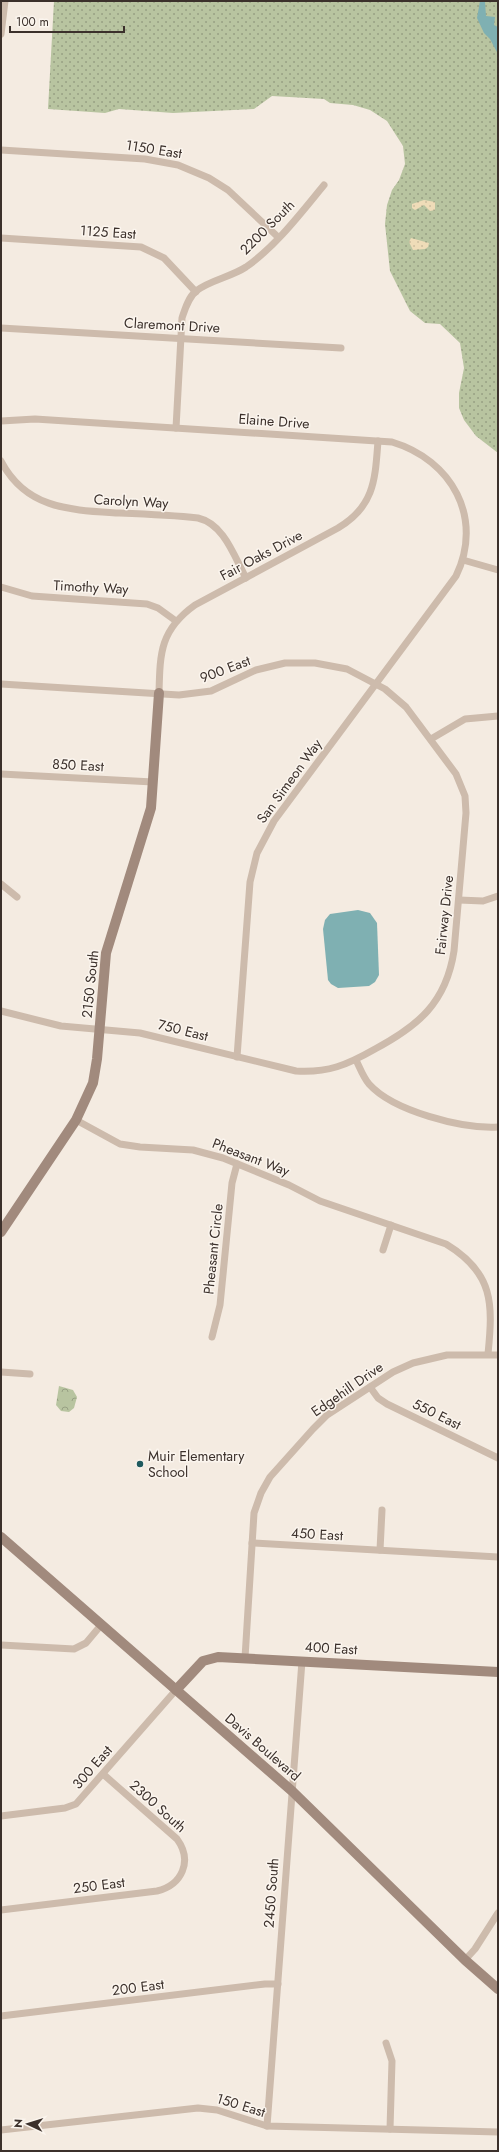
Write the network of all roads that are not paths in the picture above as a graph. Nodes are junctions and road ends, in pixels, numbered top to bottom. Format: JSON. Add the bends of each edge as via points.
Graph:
{"nodes":[{"id":1,"x":5,"y":1,"type":"edge"},
{"id":2,"x":1,"y":34,"type":"edge"},
{"id":3,"x":1,"y":150,"type":"edge"},
{"id":4,"x":324,"y":185,"type":"dead end"},
{"id":5,"x":278,"y":237,"type":"junction"},
{"id":6,"x":1,"y":238,"type":"edge"},
{"id":7,"x":196,"y":292,"type":"junction"},
{"id":8,"x":1,"y":328,"type":"edge"},
{"id":9,"x":181,"y":339,"type":"junction"},
{"id":10,"x":341,"y":348,"type":"dead end"},
{"id":11,"x":1,"y":421,"type":"edge"},
{"id":12,"x":176,"y":428,"type":"junction"},
{"id":13,"x":378,"y":441,"type":"junction"},
{"id":14,"x":1,"y":461,"type":"edge"},
{"id":15,"x":463,"y":560,"type":"junction"},
{"id":16,"x":498,"y":570,"type":"edge"},
{"id":17,"x":246,"y":578,"type":"junction"},
{"id":18,"x":1,"y":588,"type":"edge"},
{"id":19,"x":176,"y":621,"type":"junction"},
{"id":20,"x":1,"y":684,"type":"edge"},
{"id":21,"x":378,"y":684,"type":"junction"},
{"id":22,"x":158,"y":693,"type":"junction"},
{"id":23,"x":498,"y":716,"type":"edge"},
{"id":24,"x":431,"y":739,"type":"junction"},
{"id":25,"x":1,"y":774,"type":"edge"},
{"id":26,"x":153,"y":782,"type":"junction"},
{"id":27,"x":1,"y":884,"type":"edge"},
{"id":28,"x":498,"y":896,"type":"edge"},
{"id":29,"x":17,"y":897,"type":"dead end"},
{"id":30,"x":459,"y":900,"type":"junction"},
{"id":31,"x":1,"y":1011,"type":"edge"},
{"id":32,"x":100,"y":1029,"type":"junction"},
{"id":33,"x":237,"y":1057,"type":"junction"},
{"id":34,"x":356,"y":1060,"type":"junction"},
{"id":35,"x":76,"y":1120,"type":"junction"},
{"id":36,"x":498,"y":1127,"type":"edge"},
{"id":37,"x":237,"y":1164,"type":"junction"},
{"id":38,"x":391,"y":1225,"type":"junction"},
{"id":39,"x":1,"y":1232,"type":"edge"},
{"id":40,"x":383,"y":1250,"type":"dead end"},
{"id":41,"x":212,"y":1337,"type":"dead end"},
{"id":42,"x":488,"y":1354,"type":"junction"},
{"id":43,"x":498,"y":1355,"type":"edge"},
{"id":44,"x":1,"y":1372,"type":"edge"},
{"id":45,"x":30,"y":1374,"type":"dead end"},
{"id":46,"x":370,"y":1387,"type":"junction"},
{"id":47,"x":498,"y":1458,"type":"edge"},
{"id":48,"x":382,"y":1510,"type":"dead end"},
{"id":49,"x":1,"y":1537,"type":"edge"},
{"id":50,"x":252,"y":1543,"type":"junction"},
{"id":51,"x":380,"y":1550,"type":"junction"},
{"id":52,"x":498,"y":1557,"type":"edge"},
{"id":53,"x":102,"y":1624,"type":"junction"},
{"id":54,"x":1,"y":1645,"type":"edge"},
{"id":55,"x":245,"y":1658,"type":"junction"},
{"id":56,"x":302,"y":1661,"type":"junction"},
{"id":57,"x":498,"y":1672,"type":"edge"},
{"id":58,"x":176,"y":1690,"type":"junction"},
{"id":59,"x":103,"y":1774,"type":"junction"},
{"id":60,"x":292,"y":1791,"type":"junction"},
{"id":61,"x":1,"y":1816,"type":"edge"},
{"id":62,"x":185,"y":1862,"type":"joint"},
{"id":63,"x":1,"y":1910,"type":"edge"},
{"id":64,"x":498,"y":1913,"type":"edge"},
{"id":65,"x":465,"y":1960,"type":"junction"},
{"id":66,"x":278,"y":1984,"type":"junction"},
{"id":67,"x":498,"y":1989,"type":"edge"},
{"id":68,"x":1,"y":2016,"type":"edge"},
{"id":69,"x":386,"y":2044,"type":"dead end"},
{"id":70,"x":267,"y":2126,"type":"junction"},
{"id":71,"x":390,"y":2129,"type":"junction"},
{"id":72,"x":1,"y":2130,"type":"edge"},
{"id":73,"x":498,"y":2132,"type":"edge"}],
"edges":[{"from":1,"to":2,"type":"street"},
{"from":3,"to":5,"type":"street","name":"1150 East","via":[[145,159],[178,165],[209,178],[228,190]]},
{"from":4,"to":5,"type":"street","name":"2200 South"},
{"from":5,"to":7,"type":"street","name":"2200 South","via":[[245,267]]},
{"from":6,"to":7,"type":"street","name":"1125 East","via":[[141,247],[164,258]]},
{"from":7,"to":9,"type":"street","via":[[184,311]]},
{"from":8,"to":9,"type":"street","name":"Claremont Drive"},
{"from":9,"to":10,"type":"street","name":"Claremont Drive"},
{"from":9,"to":12,"type":"street"},
{"from":11,"to":12,"type":"street","name":"Elaine Drive","via":[[35,419]]},
{"from":12,"to":13,"type":"street","name":"Elaine Drive"},
{"from":13,"to":15,"type":"street","name":"Elaine Drive","via":[[392,442],[417,452],[445,474],[456,491],[463,510],[467,535]]},
{"from":13,"to":17,"type":"street","name":"Fair Oaks Drive","via":[[374,486],[356,515],[338,528]]},
{"from":14,"to":17,"type":"street","name":"Carolyn Way","via":[[9,474],[27,492],[58,507],[80,511],[198,518],[209,522],[222,535]]},
{"from":15,"to":16,"type":"street"},
{"from":15,"to":21,"type":"street","name":"San Simeon Way","via":[[447,591]]},
{"from":17,"to":19,"type":"street","name":"Fair Oaks Drive","via":[[195,605]]},
{"from":18,"to":19,"type":"street","name":"Timothy Way","via":[[32,596],[146,604],[158,608]]},
{"from":19,"to":22,"type":"street","name":"Fair Oaks Drive","via":[[169,630],[161,652]]},
{"from":20,"to":22,"type":"street","name":"900 East"},
{"from":21,"to":22,"type":"street","name":"900 East","via":[[336,666],[295,662],[256,670],[211,690],[179,695]]},
{"from":21,"to":24,"type":"street","name":"900 East","via":[[402,702]]},
{"from":21,"to":33,"type":"street","name":"San Simeon Way","via":[[274,821],[257,853],[250,882]]},
{"from":22,"to":26,"type":"street","name":"2150 South"},
{"from":23,"to":24,"type":"street","via":[[465,720]]},
{"from":24,"to":30,"type":"street","name":"Fairway Drive","via":[[456,774],[465,796]]},
{"from":25,"to":26,"type":"street","name":"850 East"},
{"from":26,"to":32,"type":"street","name":"2150 South","via":[[148,818],[106,953]]},
{"from":27,"to":29,"type":"street"},
{"from":28,"to":30,"type":"street","via":[[483,901]]},
{"from":30,"to":34,"type":"street","name":"Fairway Drive","via":[[452,962],[446,983],[436,1001],[415,1025]]},
{"from":31,"to":32,"type":"street","name":"750 East","via":[[61,1026]]},
{"from":32,"to":33,"type":"street","name":"750 East","via":[[140,1033]]},
{"from":32,"to":35,"type":"street","name":"2150 South","via":[[93,1083]]},
{"from":33,"to":34,"type":"street","name":"750 East","via":[[307,1071],[330,1070]]},
{"from":34,"to":36,"type":"street","via":[[368,1084],[394,1102],[454,1124]]},
{"from":35,"to":37,"type":"street","name":"Pheasant Way","via":[[120,1144],[193,1150]]},
{"from":35,"to":39,"type":"street","name":"2150 South"},
{"from":37,"to":38,"type":"street","name":"Pheasant Way","via":[[320,1201]]},
{"from":37,"to":41,"type":"street","name":"Pheasant Circle","via":[[232,1183],[220,1305]]},
{"from":38,"to":40,"type":"street"},
{"from":38,"to":42,"type":"street","name":"Pheasant Way","via":[[446,1244],[474,1266],[490,1299],[492,1322]]},
{"from":42,"to":43,"type":"street","name":"Edgehill Drive"},
{"from":42,"to":46,"type":"street","name":"Edgehill Drive","via":[[460,1354],[424,1360],[403,1367]]},
{"from":44,"to":45,"type":"street"},
{"from":46,"to":47,"type":"street","name":"550 East","via":[[378,1398],[387,1404]]},
{"from":46,"to":50,"type":"street","name":"Edgehill Drive","via":[[320,1422],[270,1477],[257,1502]]},
{"from":48,"to":51,"type":"street"},
{"from":49,"to":53,"type":"street","name":"Davis Boulevard"},
{"from":50,"to":51,"type":"street","name":"450 East"},
{"from":50,"to":55,"type":"street","name":"Edgehill Drive"},
{"from":51,"to":52,"type":"street","name":"450 East"},
{"from":53,"to":54,"type":"street","via":[[86,1643],[74,1649]]},
{"from":53,"to":58,"type":"street","name":"Davis Boulevard"},
{"from":55,"to":56,"type":"street","name":"400 East"},
{"from":55,"to":58,"type":"street","name":"400 East","via":[[224,1656],[207,1659],[196,1667]]},
{"from":56,"to":57,"type":"street","name":"400 East"},
{"from":56,"to":60,"type":"street","name":"2450 South"},
{"from":58,"to":59,"type":"street","name":"300 East"},
{"from":58,"to":60,"type":"street","name":"Davis Boulevard"},
{"from":59,"to":61,"type":"street","name":"300 East","via":[[72,1806]]},
{"from":59,"to":62,"type":"street","name":"2300 South","via":[[177,1839],[184,1852]]},
{"from":60,"to":65,"type":"street","name":"Davis Boulevard"},
{"from":60,"to":66,"type":"street","name":"2450 South"},
{"from":62,"to":63,"type":"street","name":"250 East","via":[[179,1878],[172,1886],[162,1890]]},
{"from":64,"to":65,"type":"street"},
{"from":65,"to":67,"type":"street","name":"Davis Boulevard"},
{"from":66,"to":68,"type":"street","name":"200 East"},
{"from":66,"to":70,"type":"street","name":"2450 South"},
{"from":69,"to":71,"type":"street","via":[[392,2061]]},
{"from":70,"to":71,"type":"street","name":"150 East"},
{"from":70,"to":72,"type":"street","name":"150 East","via":[[217,2110],[198,2108]]},
{"from":71,"to":73,"type":"street","name":"150 East"}]}
